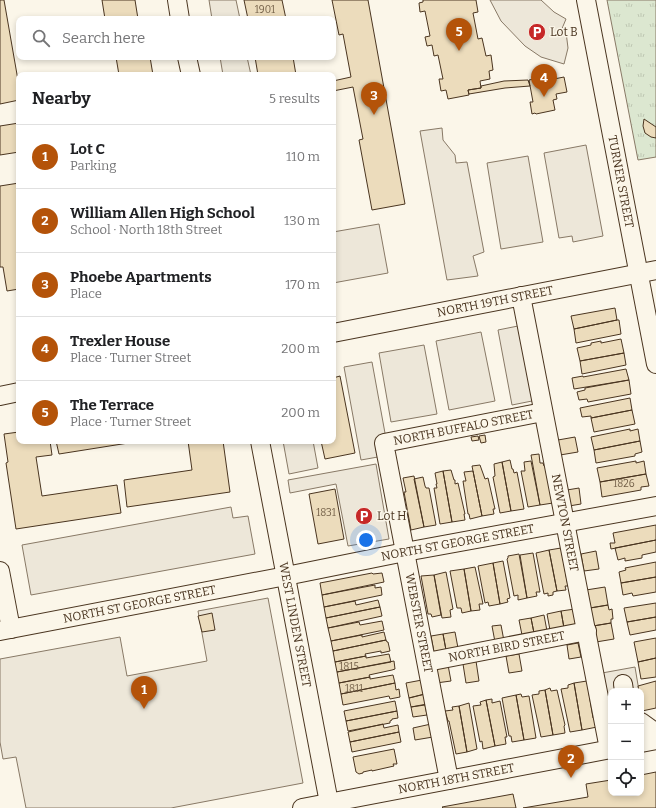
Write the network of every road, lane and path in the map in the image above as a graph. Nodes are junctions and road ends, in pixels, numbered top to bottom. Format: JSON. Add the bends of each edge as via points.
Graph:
{"nodes":[{"id":1,"x":176,"y":0,"type":"edge"},
{"id":2,"x":586,"y":0,"type":"edge"},
{"id":3,"x":179,"y":16,"type":"edge"},
{"id":4,"x":188,"y":60,"type":"edge"},
{"id":5,"x":190,"y":72,"type":"edge"},
{"id":6,"x":656,"y":270,"type":"edge"},
{"id":7,"x":639,"y":273,"type":"junction"},
{"id":8,"x":521,"y":296,"type":"junction"},
{"id":9,"x":336,"y":332,"type":"edge"},
{"id":10,"x":656,"y":364,"type":"edge"},
{"id":11,"x":16,"y":393,"type":"edge"},
{"id":12,"x":0,"y":396,"type":"edge"},
{"id":13,"x":543,"y":412,"type":"junction"},
{"id":14,"x":384,"y":443,"type":"joint"},
{"id":15,"x":261,"y":444,"type":"edge"},
{"id":16,"x":656,"y":506,"type":"edge"},
{"id":17,"x":565,"y":522,"type":"junction"},
{"id":18,"x":405,"y":552,"type":"junction"},
{"id":19,"x":0,"y":571,"type":"edge"},
{"id":20,"x":286,"y":576,"type":"junction"},
{"id":21,"x":5,"y":630,"type":"edge"},
{"id":22,"x":587,"y":631,"type":"junction"},
{"id":23,"x":427,"y":662,"type":"junction"},
{"id":24,"x":644,"y":724,"type":"edge"},
{"id":25,"x":656,"y":733,"type":"edge"},
{"id":26,"x":608,"y":739,"type":"edge"},
{"id":27,"x":656,"y":740,"type":"edge"},
{"id":28,"x":644,"y":742,"type":"edge"},
{"id":29,"x":608,"y":749,"type":"edge"},
{"id":30,"x":449,"y":780,"type":"junction"},
{"id":31,"x":330,"y":805,"type":"edge"},
{"id":32,"x":302,"y":808,"type":"edge"}],
"edges":[{"from":1,"to":3,"type":"street"},
{"from":2,"to":7,"type":"street","name":"TURNER STREET"},
{"from":4,"to":5,"type":"street"},
{"from":6,"to":7,"type":"street","name":"NORTH 19TH STREET"},
{"from":7,"to":8,"type":"street","name":"NORTH 19TH STREET"},
{"from":7,"to":10,"type":"street","name":"TURNER STREET"},
{"from":8,"to":9,"type":"street","name":"NORTH 19TH STREET"},
{"from":8,"to":13,"type":"street","name":"NEWTON STREET"},
{"from":11,"to":12,"type":"street"},
{"from":13,"to":14,"type":"street","name":"NORTH BUFFALO STREET"},
{"from":13,"to":17,"type":"street","name":"NEWTON STREET"},
{"from":14,"to":18,"type":"street","name":"WEBSTER STREET"},
{"from":15,"to":20,"type":"street","name":"WEST LINDEN STREET"},
{"from":16,"to":17,"type":"street","name":"NORTH ST GEORGE STREET"},
{"from":17,"to":18,"type":"street","name":"NORTH ST GEORGE STREET"},
{"from":17,"to":22,"type":"street","name":"NEWTON STREET"},
{"from":18,"to":20,"type":"street","name":"NORTH ST GEORGE STREET"},
{"from":18,"to":23,"type":"street","name":"WEBSTER STREET"},
{"from":19,"to":21,"type":"street"},
{"from":20,"to":21,"type":"street","name":"NORTH ST GEORGE STREET"},
{"from":20,"to":31,"type":"street","name":"WEST LINDEN STREET"},
{"from":22,"to":23,"type":"street","name":"NORTH BIRD STREET"},
{"from":22,"to":26,"type":"street","name":"NEWTON STREET"},
{"from":23,"to":30,"type":"street","name":"WEBSTER STREET"},
{"from":24,"to":25,"type":"street"},
{"from":27,"to":28,"type":"street"},
{"from":29,"to":30,"type":"street","name":"NORTH 18TH STREET"},
{"from":30,"to":31,"type":"street","name":"NORTH 18TH STREET"},
{"from":31,"to":32,"type":"street","name":"NORTH 18TH STREET"}]}
